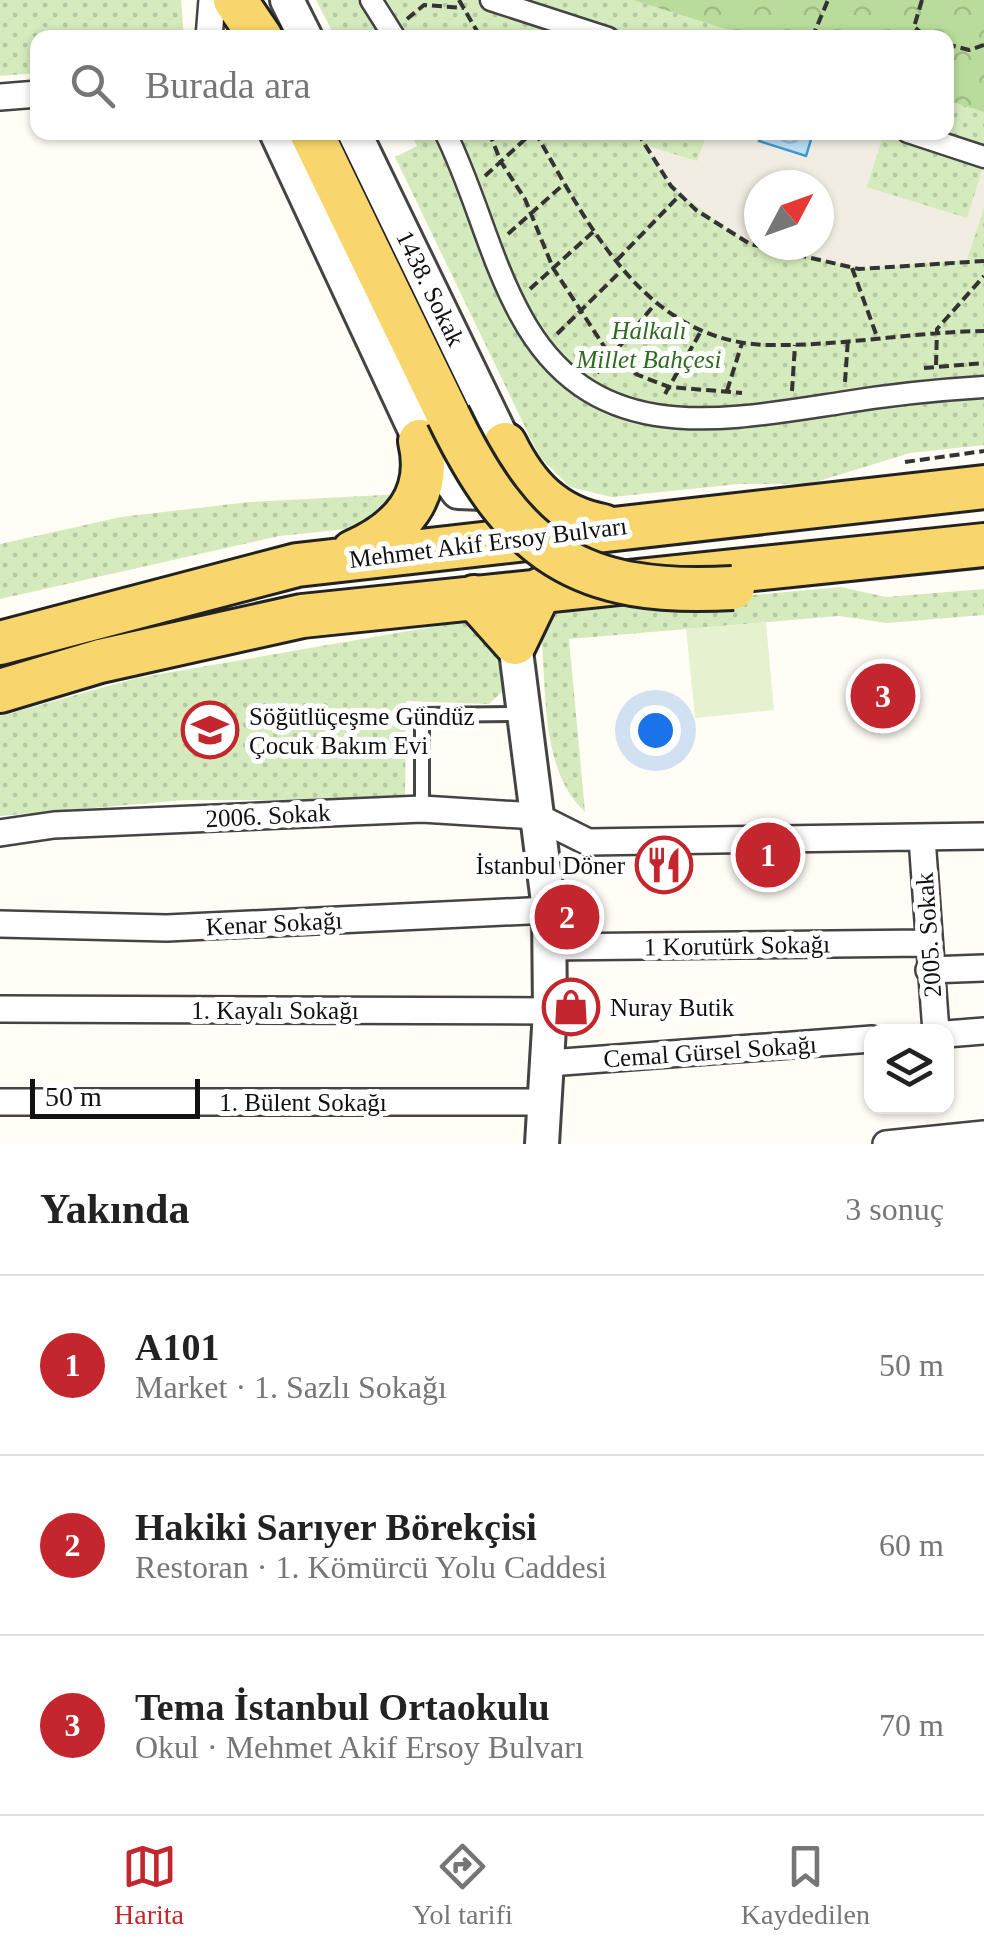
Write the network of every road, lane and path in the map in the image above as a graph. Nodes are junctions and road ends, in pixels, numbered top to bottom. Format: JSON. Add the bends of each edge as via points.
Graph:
{"nodes":[{"id":1,"x":212,"y":0,"type":"edge"},
{"id":2,"x":222,"y":0,"type":"edge"},
{"id":3,"x":235,"y":0,"type":"edge"},
{"id":4,"x":287,"y":0,"type":"edge"},
{"id":5,"x":371,"y":0,"type":"edge"},
{"id":6,"x":460,"y":0,"type":"edge"},
{"id":7,"x":491,"y":0,"type":"edge"},
{"id":8,"x":828,"y":0,"type":"edge"},
{"id":9,"x":922,"y":0,"type":"edge"},
{"id":10,"x":464,"y":8,"type":"junction"},
{"id":11,"x":210,"y":30,"type":"edge"},
{"id":12,"x":234,"y":30,"type":"edge"},
{"id":13,"x":256,"y":30,"type":"edge"},
{"id":14,"x":302,"y":30,"type":"edge"},
{"id":15,"x":390,"y":30,"type":"edge"},
{"id":16,"x":398,"y":30,"type":"edge"},
{"id":17,"x":475,"y":30,"type":"edge"},
{"id":18,"x":583,"y":30,"type":"edge"},
{"id":19,"x":815,"y":30,"type":"edge"},
{"id":20,"x":918,"y":30,"type":"edge"},
{"id":21,"x":984,"y":45,"type":"edge"},
{"id":22,"x":954,"y":46,"type":"edge"},
{"id":23,"x":30,"y":95,"type":"edge"},
{"id":24,"x":0,"y":97,"type":"edge"},
{"id":25,"x":280,"y":140,"type":"edge"},
{"id":26,"x":315,"y":140,"type":"edge"},
{"id":27,"x":358,"y":140,"type":"edge"},
{"id":28,"x":449,"y":140,"type":"edge"},
{"id":29,"x":492,"y":140,"type":"edge"},
{"id":30,"x":525,"y":140,"type":"edge"},
{"id":31,"x":539,"y":140,"type":"edge"},
{"id":32,"x":642,"y":140,"type":"edge"},
{"id":33,"x":932,"y":140,"type":"edge"},
{"id":34,"x":984,"y":157,"type":"edge"},
{"id":35,"x":501,"y":162,"type":"junction"},
{"id":36,"x":564,"y":184,"type":"junction"},
{"id":37,"x":470,"y":188,"type":"junction"},
{"id":38,"x":680,"y":195,"type":"junction"},
{"id":39,"x":532,"y":213,"type":"junction"},
{"id":40,"x":594,"y":232,"type":"junction"},
{"id":41,"x":493,"y":248,"type":"junction"},
{"id":42,"x":984,"y":260,"type":"edge"},
{"id":43,"x":616,"y":262,"type":"junction"},
{"id":44,"x":553,"y":268,"type":"junction"},
{"id":45,"x":852,"y":268,"type":"junction"},
{"id":46,"x":622,"y":270,"type":"junction"},
{"id":47,"x":984,"y":276,"type":"edge"},
{"id":48,"x":515,"y":303,"type":"junction"},
{"id":49,"x":655,"y":304,"type":"junction"},
{"id":50,"x":581,"y":310,"type":"junction"},
{"id":51,"x":701,"y":331,"type":"junction"},
{"id":52,"x":984,"y":331,"type":"edge"},
{"id":53,"x":936,"y":333,"type":"junction"},
{"id":54,"x":876,"y":336,"type":"junction"},
{"id":55,"x":848,"y":339,"type":"junction"},
{"id":56,"x":742,"y":343,"type":"junction"},
{"id":57,"x":795,"y":344,"type":"junction"},
{"id":58,"x":542,"y":348,"type":"junction"},
{"id":59,"x":611,"y":356,"type":"junction"},
{"id":60,"x":984,"y":363,"type":"edge"},
{"id":61,"x":936,"y":367,"type":"junction"},
{"id":62,"x":916,"y":370,"type":"dead end"},
{"id":63,"x":858,"y":383,"type":"dead end"},
{"id":64,"x":670,"y":387,"type":"junction"},
{"id":65,"x":810,"y":387,"type":"dead end"},
{"id":66,"x":984,"y":387,"type":"edge"},
{"id":67,"x":585,"y":388,"type":"junction"},
{"id":68,"x":792,"y":388,"type":"junction"},
{"id":69,"x":776,"y":390,"type":"dead end"},
{"id":70,"x":937,"y":390,"type":"junction"},
{"id":71,"x":726,"y":392,"type":"junction"},
{"id":72,"x":743,"y":393,"type":"dead end"},
{"id":73,"x":790,"y":410,"type":"junction"},
{"id":74,"x":653,"y":416,"type":"junction"},
{"id":75,"x":718,"y":420,"type":"junction"},
{"id":76,"x":434,"y":428,"type":"junction"},
{"id":77,"x":505,"y":444,"type":"junction"},
{"id":78,"x":984,"y":487,"type":"edge"},
{"id":79,"x":614,"y":527,"type":"junction"},
{"id":80,"x":984,"y":545,"type":"edge"},
{"id":81,"x":331,"y":560,"type":"junction"},
{"id":82,"x":984,"y":570,"type":"edge"},
{"id":83,"x":541,"y":589,"type":"junction"},
{"id":84,"x":474,"y":597,"type":"junction"},
{"id":85,"x":0,"y":643,"type":"edge"},
{"id":86,"x":514,"y":643,"type":"junction"},
{"id":87,"x":0,"y":692,"type":"edge"},
{"id":88,"x":522,"y":714,"type":"junction"},
{"id":89,"x":422,"y":809,"type":"junction"},
{"id":90,"x":536,"y":816,"type":"junction"},
{"id":91,"x":0,"y":833,"type":"edge"},
{"id":92,"x":984,"y":836,"type":"edge"},
{"id":93,"x":922,"y":838,"type":"junction"},
{"id":94,"x":549,"y":910,"type":"junction"},
{"id":95,"x":0,"y":924,"type":"edge"},
{"id":96,"x":926,"y":943,"type":"junction"},
{"id":97,"x":548,"y":947,"type":"junction"},
{"id":98,"x":984,"y":968,"type":"edge"},
{"id":99,"x":929,"y":970,"type":"junction"},
{"id":100,"x":0,"y":1009,"type":"edge"},
{"id":101,"x":550,"y":1011,"type":"junction"},
{"id":102,"x":935,"y":1024,"type":"edge"},
{"id":103,"x":984,"y":1031,"type":"edge"},
{"id":104,"x":954,"y":1033,"type":"edge"},
{"id":105,"x":864,"y":1040,"type":"edge"},
{"id":106,"x":548,"y":1063,"type":"junction"},
{"id":107,"x":0,"y":1102,"type":"edge"},
{"id":108,"x":545,"y":1102,"type":"junction"},
{"id":109,"x":984,"y":1134,"type":"edge"},
{"id":110,"x":542,"y":1144,"type":"edge"},
{"id":111,"x":886,"y":1144,"type":"edge"}],
"edges":[{"from":1,"to":11,"type":"street"},
{"from":2,"to":12,"type":"street"},
{"from":3,"to":13,"type":"main road"},
{"from":4,"to":14,"type":"street"},
{"from":5,"to":15,"type":"street"},
{"from":6,"to":10,"type":"path"},
{"from":7,"to":18,"type":"street"},
{"from":8,"to":19,"type":"path"},
{"from":9,"to":20,"type":"path"},
{"from":10,"to":16,"type":"path","via":[[424,5]]},
{"from":10,"to":17,"type":"path"},
{"from":21,"to":22,"type":"path"},
{"from":23,"to":24,"type":"street"},
{"from":25,"to":76,"type":"street"},
{"from":26,"to":76,"type":"main road"},
{"from":27,"to":77,"type":"street","name":"1438. Sokak"},
{"from":28,"to":37,"type":"street"},
{"from":29,"to":35,"type":"path"},
{"from":30,"to":35,"type":"path"},
{"from":31,"to":36,"type":"path"},
{"from":32,"to":38,"type":"path"},
{"from":33,"to":34,"type":"street"},
{"from":35,"to":37,"type":"path"},
{"from":35,"to":39,"type":"path"},
{"from":36,"to":39,"type":"path"},
{"from":36,"to":40,"type":"path"},
{"from":37,"to":41,"type":"street"},
{"from":38,"to":43,"type":"path"},
{"from":38,"to":45,"type":"path","via":[[750,244]]},
{"from":39,"to":41,"type":"path"},
{"from":39,"to":44,"type":"path"},
{"from":40,"to":43,"type":"path"},
{"from":40,"to":44,"type":"path"},
{"from":41,"to":48,"type":"street"},
{"from":42,"to":45,"type":"path"},
{"from":43,"to":46,"type":"path"},
{"from":44,"to":48,"type":"path"},
{"from":44,"to":50,"type":"path"},
{"from":45,"to":54,"type":"path"},
{"from":46,"to":49,"type":"path"},
{"from":46,"to":50,"type":"path"},
{"from":47,"to":53,"type":"path"},
{"from":48,"to":58,"type":"street"},
{"from":49,"to":51,"type":"path"},
{"from":49,"to":59,"type":"path"},
{"from":50,"to":58,"type":"path"},
{"from":50,"to":59,"type":"path"},
{"from":51,"to":56,"type":"path"},
{"from":51,"to":64,"type":"path"},
{"from":52,"to":53,"type":"path"},
{"from":53,"to":54,"type":"path"},
{"from":53,"to":61,"type":"path"},
{"from":54,"to":55,"type":"path"},
{"from":55,"to":57,"type":"path"},
{"from":55,"to":63,"type":"path","via":[[845,385]]},
{"from":56,"to":57,"type":"path"},
{"from":56,"to":71,"type":"path"},
{"from":57,"to":68,"type":"path"},
{"from":58,"to":67,"type":"street"},
{"from":59,"to":64,"type":"path","via":[[638,376]]},
{"from":59,"to":67,"type":"path"},
{"from":60,"to":61,"type":"path"},
{"from":61,"to":62,"type":"path"},
{"from":61,"to":70,"type":"path"},
{"from":64,"to":71,"type":"path"},
{"from":64,"to":74,"type":"path"},
{"from":65,"to":68,"type":"path"},
{"from":66,"to":70,"type":"street"},
{"from":67,"to":74,"type":"street"},
{"from":68,"to":69,"type":"path"},
{"from":68,"to":73,"type":"path"},
{"from":70,"to":73,"type":"street"},
{"from":71,"to":72,"type":"path"},
{"from":71,"to":75,"type":"path"},
{"from":73,"to":75,"type":"street"},
{"from":74,"to":75,"type":"street"},
{"from":76,"to":77,"type":"street","via":[[447,482],[471,496],[502,475]]},
{"from":76,"to":81,"type":"main road","via":[[406,517],[374,542]]},
{"from":76,"to":82,"type":"main road","bridge":true,"via":[[518,527],[594,574],[639,587],[734,588]]},
{"from":77,"to":79,"type":"main road","via":[[534,492],[557,510]]},
{"from":78,"to":79,"type":"main road","name":"Mehmet Akif Ersoy Bulvarı"},
{"from":79,"to":81,"type":"main road","name":"Mehmet Akif Ersoy Bulvarı"},
{"from":80,"to":83,"type":"main road","name":"Mehmet Akif Ersoy Bulvarı"},
{"from":81,"to":85,"type":"main road","name":"Mehmet Akif Ersoy Bulvarı"},
{"from":83,"to":84,"type":"main road","name":"Mehmet Akif Ersoy Bulvarı"},
{"from":83,"to":86,"type":"main road"},
{"from":84,"to":86,"type":"main road"},
{"from":84,"to":87,"type":"main road","name":"Mehmet Akif Ersoy Bulvarı","via":[[302,616],[100,660]]},
{"from":86,"to":88,"type":"street"},
{"from":88,"to":89,"type":"lane","via":[[422,716]]},
{"from":88,"to":90,"type":"street"},
{"from":89,"to":90,"type":"street","name":"2006. Sokak"},
{"from":89,"to":91,"type":"street","name":"2006. Sokak"},
{"from":90,"to":93,"type":"street","via":[[588,842]]},
{"from":90,"to":94,"type":"street"},
{"from":92,"to":93,"type":"street"},
{"from":93,"to":96,"type":"street","name":"2005. Sokak"},
{"from":94,"to":95,"type":"street","name":"Kenar Sokağı","via":[[167,928]]},
{"from":94,"to":97,"type":"street"},
{"from":96,"to":97,"type":"street","name":"1 Korutürk Sokağı"},
{"from":96,"to":99,"type":"street","name":"2005. Sokak"},
{"from":97,"to":101,"type":"street"},
{"from":98,"to":99,"type":"street"},
{"from":99,"to":102,"type":"street","name":"2005. Sokak"},
{"from":100,"to":101,"type":"street","name":"1. Kayalı Sokağı"},
{"from":101,"to":106,"type":"street"},
{"from":103,"to":104,"type":"street"},
{"from":105,"to":106,"type":"street","name":"Cemal Gürsel Sokağı"},
{"from":106,"to":108,"type":"street"},
{"from":107,"to":108,"type":"street","name":"1. Bülent Sokağı"},
{"from":108,"to":110,"type":"street"},
{"from":109,"to":111,"type":"street"}]}
